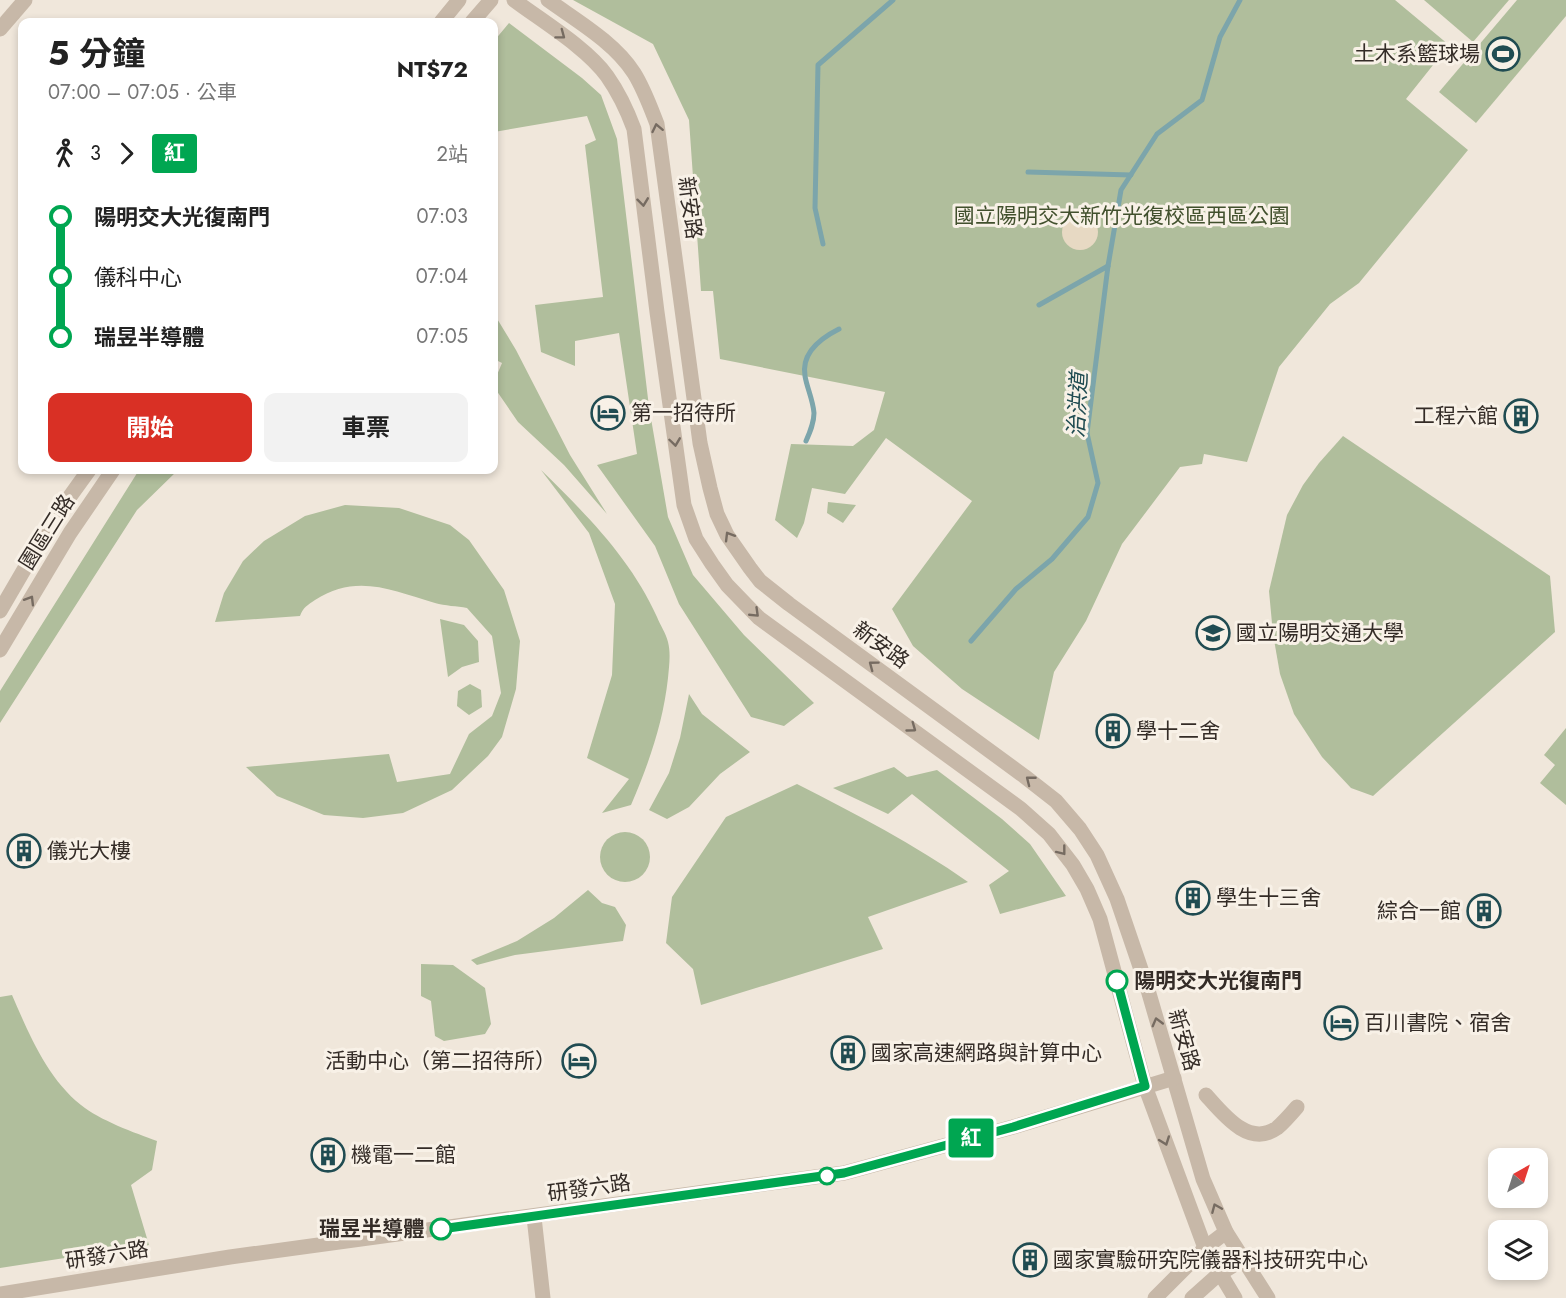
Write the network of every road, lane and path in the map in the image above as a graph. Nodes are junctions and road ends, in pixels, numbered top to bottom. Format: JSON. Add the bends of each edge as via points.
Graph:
{"nodes":[{"id":1,"x":26,"y":0,"type":"edge"},
{"id":2,"x":459,"y":0,"type":"edge"},
{"id":3,"x":491,"y":0,"type":"edge"},
{"id":4,"x":514,"y":0,"type":"edge"},
{"id":5,"x":548,"y":0,"type":"edge"},
{"id":6,"x":444,"y":18,"type":"edge"},
{"id":7,"x":475,"y":18,"type":"edge"},
{"id":8,"x":0,"y":29,"type":"edge"},
{"id":9,"x":86,"y":474,"type":"edge"},
{"id":10,"x":110,"y":474,"type":"edge"},
{"id":11,"x":0,"y":611,"type":"edge"},
{"id":12,"x":0,"y":650,"type":"edge"},
{"id":13,"x":1174,"y":1078,"type":"junction"},
{"id":14,"x":1145,"y":1086,"type":"junction"},
{"id":15,"x":1206,"y":1095,"type":"dead end"},
{"id":16,"x":1298,"y":1107,"type":"dead end"},
{"id":17,"x":534,"y":1217,"type":"junction"},
{"id":18,"x":1226,"y":1232,"type":"junction"},
{"id":19,"x":1205,"y":1248,"type":"junction"},
{"id":20,"x":1242,"y":1260,"type":"junction"},
{"id":21,"x":1219,"y":1274,"type":"junction"},
{"id":22,"x":0,"y":1294,"type":"edge"},
{"id":23,"x":543,"y":1298,"type":"edge"},
{"id":24,"x":1155,"y":1298,"type":"edge"},
{"id":25,"x":1192,"y":1298,"type":"edge"},
{"id":26,"x":1235,"y":1298,"type":"edge"},
{"id":27,"x":1268,"y":1298,"type":"edge"}],
"edges":[{"from":1,"to":8,"type":"street"},
{"from":2,"to":6,"type":"street"},
{"from":3,"to":7,"type":"street"},
{"from":4,"to":14,"type":"street","one_way":true,"via":[[606,74],[624,102],[634,129],[684,505],[696,539],[727,585],[759,618],[1022,809],[1049,834],[1073,865],[1100,919]]},
{"from":13,"to":5,"type":"street","name":"新安路","one_way":true,"via":[[1117,899],[1080,829],[1056,801],[1024,776],[760,580],[728,535],[717,514],[700,443],[657,124],[633,71],[619,55]]},
{"from":9,"to":11,"type":"street","name":"園區三路","via":[[53,520]]},
{"from":12,"to":10,"type":"street","name":"園區三路","one_way":true},
{"from":13,"to":14,"type":"street","name":"研發六路"},
{"from":18,"to":13,"type":"street","name":"新安路","one_way":true,"via":[[1203,1179]]},
{"from":14,"to":17,"type":"street","name":"研發六路","via":[[844,1173]]},
{"from":14,"to":19,"type":"street","one_way":true},
{"from":15,"to":16,"type":"street","via":[[1243,1131],[1270,1131]]},
{"from":17,"to":22,"type":"street","name":"研發六路","via":[[230,1257]]},
{"from":17,"to":23,"type":"street"},
{"from":18,"to":19,"type":"street"},
{"from":18,"to":20,"type":"street","name":"新安路"},
{"from":19,"to":21,"type":"street"},
{"from":19,"to":24,"type":"street"},
{"from":20,"to":21,"type":"street"},
{"from":20,"to":27,"type":"street","name":"新安路"},
{"from":21,"to":25,"type":"street"},
{"from":21,"to":26,"type":"street"}]}
